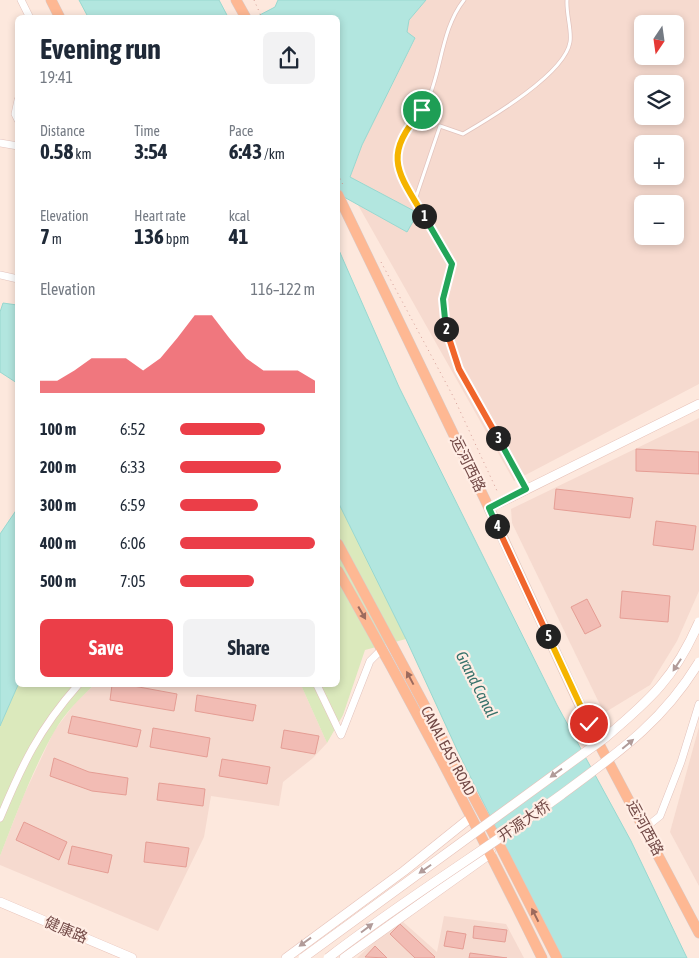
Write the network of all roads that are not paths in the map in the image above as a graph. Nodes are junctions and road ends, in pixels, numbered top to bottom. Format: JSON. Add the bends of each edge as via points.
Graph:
{"nodes":[{"id":1,"x":21,"y":0,"type":"edge"},
{"id":2,"x":51,"y":0,"type":"edge"},
{"id":3,"x":236,"y":0,"type":"edge"},
{"id":4,"x":464,"y":0,"type":"edge"},
{"id":5,"x":568,"y":0,"type":"edge"},
{"id":6,"x":28,"y":15,"type":"edge"},
{"id":7,"x":58,"y":15,"type":"edge"},
{"id":8,"x":244,"y":15,"type":"edge"},
{"id":9,"x":0,"y":143,"type":"edge"},
{"id":10,"x":15,"y":146,"type":"edge"},
{"id":11,"x":340,"y":199,"type":"edge"},
{"id":12,"x":415,"y":201,"type":"junction"},
{"id":13,"x":0,"y":275,"type":"edge"},
{"id":14,"x":15,"y":278,"type":"edge"},
{"id":15,"x":699,"y":404,"type":"edge"},
{"id":16,"x":526,"y":489,"type":"junction"},
{"id":17,"x":489,"y":508,"type":"junction"},
{"id":18,"x":340,"y":548,"type":"edge"},
{"id":19,"x":340,"y":575,"type":"edge"},
{"id":20,"x":699,"y":622,"type":"edge"},
{"id":21,"x":382,"y":649,"type":"junction"},
{"id":22,"x":699,"y":662,"type":"edge"},
{"id":23,"x":76,"y":687,"type":"edge"},
{"id":24,"x":318,"y":687,"type":"edge"},
{"id":25,"x":699,"y":704,"type":"edge"},
{"id":26,"x":0,"y":818,"type":"edge"},
{"id":27,"x":470,"y":818,"type":"junction"},
{"id":28,"x":645,"y":828,"type":"junction"},
{"id":29,"x":491,"y":854,"type":"junction"},
{"id":30,"x":0,"y":902,"type":"edge"},
{"id":31,"x":699,"y":933,"type":"edge"},
{"id":32,"x":132,"y":958,"type":"edge"},
{"id":33,"x":286,"y":958,"type":"edge"},
{"id":34,"x":303,"y":958,"type":"edge"},
{"id":35,"x":328,"y":958,"type":"edge"},
{"id":36,"x":344,"y":958,"type":"edge"},
{"id":37,"x":542,"y":958,"type":"edge"},
{"id":38,"x":557,"y":958,"type":"edge"}],
"edges":[{"from":1,"to":6,"type":"street"},
{"from":2,"to":7,"type":"main road"},
{"from":3,"to":8,"type":"main road"},
{"from":4,"to":12,"type":"lane","via":[[447,34],[428,101],[407,128],[398,148],[396,162],[401,178]]},
{"from":5,"to":12,"type":"lane","via":[[566,15],[570,42],[565,56],[534,87],[463,134],[440,126]]},
{"from":9,"to":10,"type":"street"},
{"from":11,"to":17,"type":"main road","name":"运河西路"},
{"from":12,"to":16,"type":"lane","via":[[452,264],[443,299],[443,317],[459,369]]},
{"from":13,"to":14,"type":"street"},
{"from":15,"to":16,"type":"main road"},
{"from":16,"to":17,"type":"main road"},
{"from":17,"to":28,"type":"main road","name":"运河西路","via":[[589,724]]},
{"from":38,"to":18,"type":"main road","name":"CANAL EAST ROAD","one_way":true},
{"from":19,"to":21,"type":"main road","name":"CANAL EAST ROAD","one_way":true},
{"from":20,"to":34,"type":"main road","one_way":true,"bridge":true,"via":[[688,649],[664,684],[638,710],[606,737]]},
{"from":21,"to":24,"type":"street","via":[[370,661],[341,735]]},
{"from":21,"to":27,"type":"main road","name":"CANAL EAST ROAD"},
{"from":35,"to":22,"type":"main road","name":"开源大桥","one_way":true,"bridge":true,"via":[[621,750],[666,710]]},
{"from":23,"to":26,"type":"street","via":[[31,748]]},
{"from":25,"to":28,"type":"street","via":[[660,816]]},
{"from":27,"to":29,"type":"main road","name":"CANAL EAST ROAD"},
{"from":27,"to":33,"type":"main road","one_way":true},
{"from":28,"to":31,"type":"main road","name":"运河西路"},
{"from":29,"to":36,"type":"main road"},
{"from":29,"to":37,"type":"main road","name":"CANAL EAST ROAD"},
{"from":30,"to":32,"type":"main road","name":"健康路"}]}
